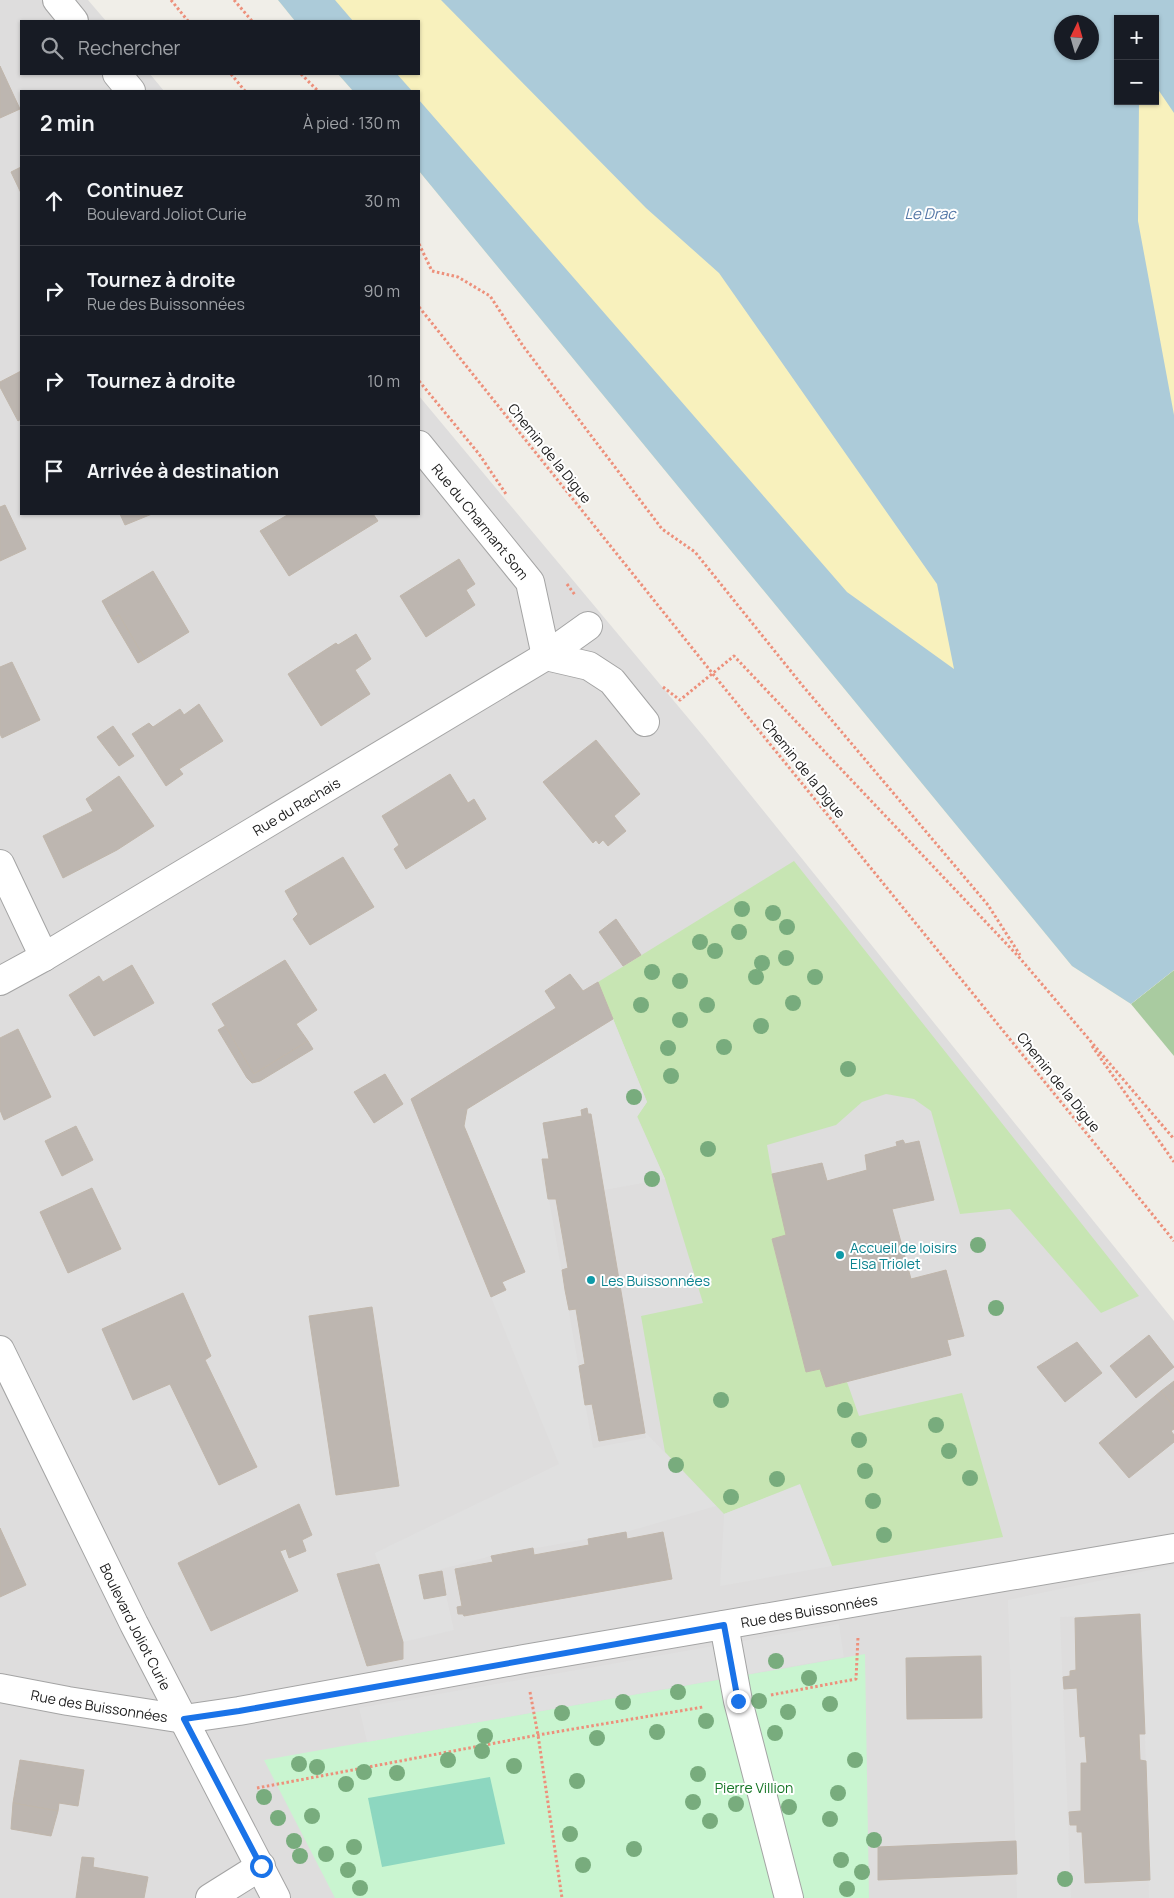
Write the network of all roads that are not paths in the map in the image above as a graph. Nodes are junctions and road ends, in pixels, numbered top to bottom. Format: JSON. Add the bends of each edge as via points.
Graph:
{"nodes":[{"id":1,"x":57,"y":0,"type":"edge"},
{"id":2,"x":73,"y":20,"type":"edge"},
{"id":3,"x":118,"y":75,"type":"edge"},
{"id":4,"x":130,"y":90,"type":"edge"},
{"id":5,"x":420,"y":446,"type":"edge"},
{"id":6,"x":588,"y":626,"type":"dead end"},
{"id":7,"x":546,"y":656,"type":"junction"},
{"id":8,"x":645,"y":722,"type":"dead end"},
{"id":9,"x":0,"y":864,"type":"edge"},
{"id":10,"x":44,"y":957,"type":"junction"},
{"id":11,"x":0,"y":981,"type":"edge"},
{"id":12,"x":0,"y":1350,"type":"edge"},
{"id":13,"x":1174,"y":1548,"type":"edge"},
{"id":14,"x":724,"y":1625,"type":"junction"},
{"id":15,"x":0,"y":1688,"type":"edge"},
{"id":16,"x":184,"y":1719,"type":"junction"},
{"id":17,"x":261,"y":1866,"type":"junction"},
{"id":18,"x":210,"y":1898,"type":"edge"},
{"id":19,"x":276,"y":1898,"type":"edge"},
{"id":20,"x":789,"y":1898,"type":"edge"}],
"edges":[{"from":1,"to":2,"type":"street"},
{"from":3,"to":4,"type":"street"},
{"from":5,"to":7,"type":"street","name":"Rue du Charmant Som","via":[[530,582]]},
{"from":6,"to":7,"type":"street","name":"Rue du Rachais"},
{"from":7,"to":8,"type":"street","via":[[589,666],[612,681]]},
{"from":7,"to":10,"type":"street","name":"Rue du Rachais"},
{"from":9,"to":10,"type":"street"},
{"from":10,"to":11,"type":"street","name":"Rue du Rachais"},
{"from":12,"to":16,"type":"street","name":"Boulevard Joliot Curie"},
{"from":13,"to":14,"type":"street","name":"Rue des Buissonnées"},
{"from":14,"to":16,"type":"street","name":"Rue des Buissonnées"},
{"from":14,"to":20,"type":"street","via":[[738,1701]]},
{"from":15,"to":16,"type":"street","name":"Rue des Buissonnées"},
{"from":16,"to":17,"type":"street","name":"Boulevard Joliot Curie"},
{"from":17,"to":18,"type":"street"},
{"from":17,"to":19,"type":"street","name":"Boulevard Joliot Curie"}]}
